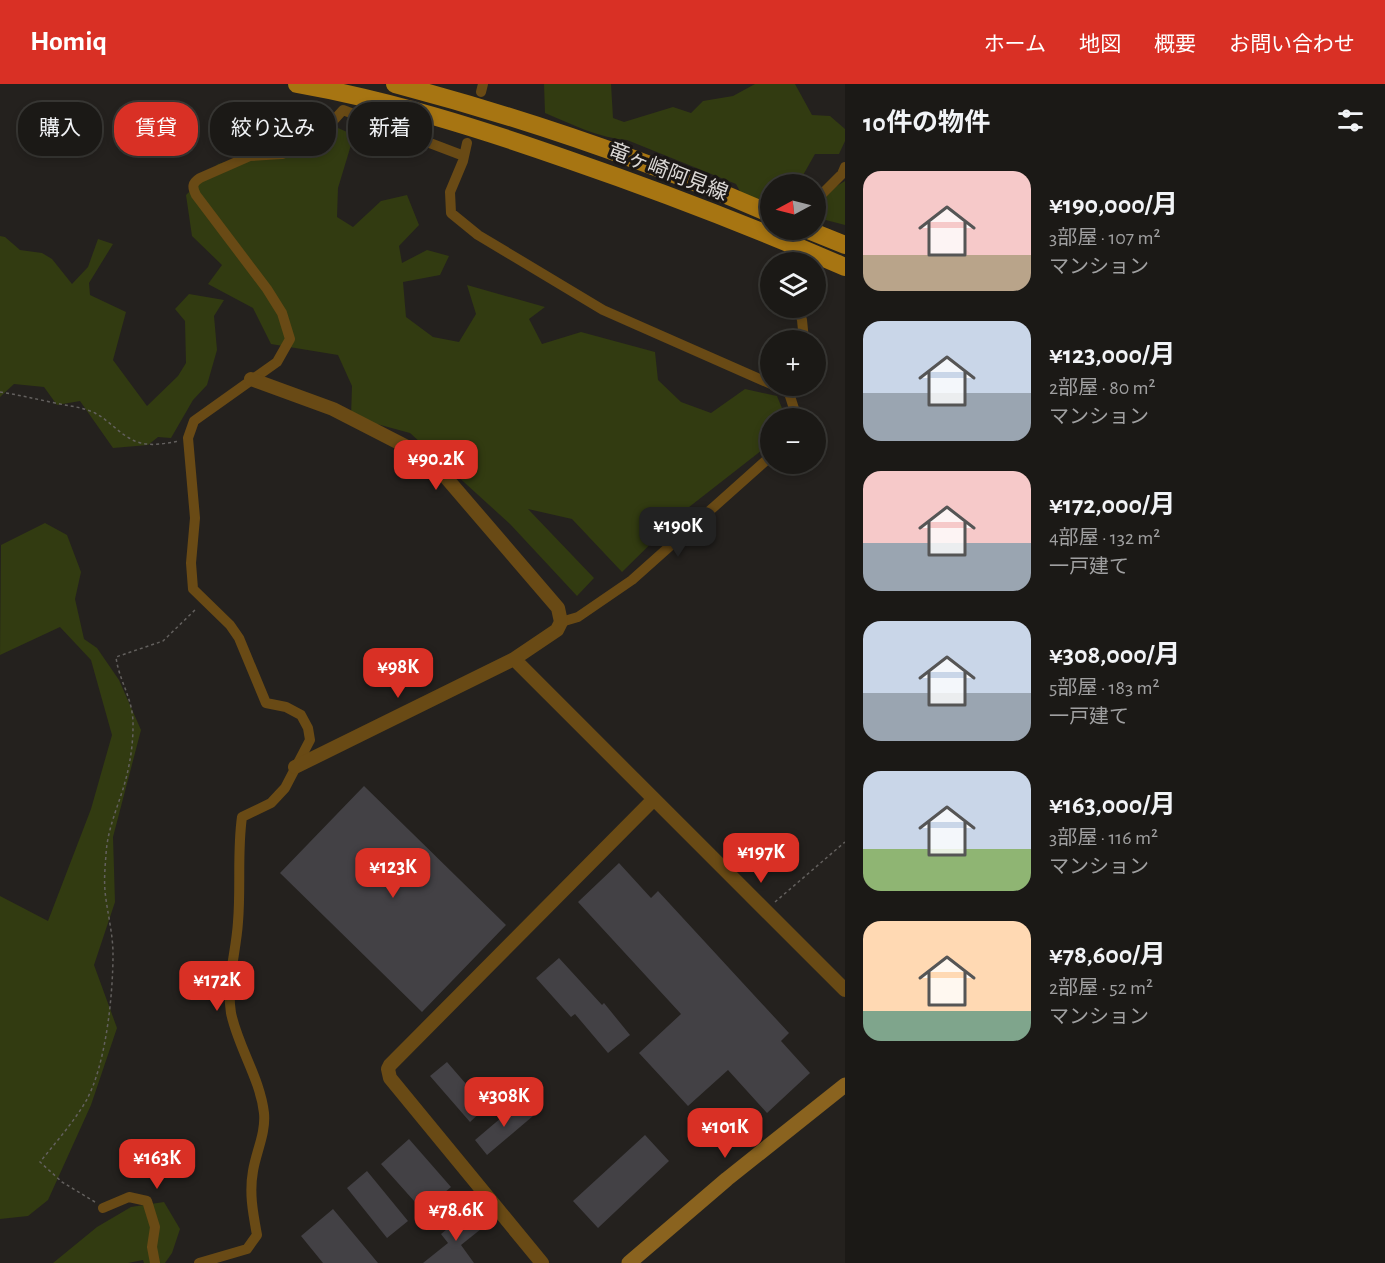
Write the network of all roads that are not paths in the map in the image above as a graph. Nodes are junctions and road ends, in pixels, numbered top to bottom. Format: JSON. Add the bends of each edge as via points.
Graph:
{"nodes":[{"id":1,"x":297,"y":84,"type":"edge"},
{"id":2,"x":396,"y":84,"type":"edge"},
{"id":3,"x":467,"y":143,"type":"dead end"},
{"id":4,"x":464,"y":156,"type":"junction"},
{"id":5,"x":845,"y":167,"type":"edge"},
{"id":6,"x":826,"y":190,"type":"edge"},
{"id":7,"x":760,"y":209,"type":"edge"},
{"id":8,"x":826,"y":237,"type":"edge"},
{"id":9,"x":790,"y":243,"type":"junction"},
{"id":10,"x":845,"y":245,"type":"edge"},
{"id":11,"x":790,"y":252,"type":"edge"},
{"id":12,"x":845,"y":267,"type":"edge"},
{"id":13,"x":251,"y":379,"type":"junction"},
{"id":14,"x":760,"y":380,"type":"edge"},
{"id":15,"x":760,"y":466,"type":"edge"},
{"id":16,"x":561,"y":622,"type":"junction"},
{"id":17,"x":514,"y":659,"type":"junction"},
{"id":18,"x":295,"y":767,"type":"junction"},
{"id":19,"x":654,"y":799,"type":"junction"},
{"id":20,"x":845,"y":990,"type":"edge"},
{"id":21,"x":845,"y":1085,"type":"edge"},
{"id":22,"x":103,"y":1208,"type":"road end"},
{"id":23,"x":155,"y":1263,"type":"edge"},
{"id":24,"x":199,"y":1263,"type":"edge"},
{"id":25,"x":542,"y":1263,"type":"edge"},
{"id":26,"x":629,"y":1263,"type":"edge"}],
"edges":[{"from":1,"to":9,"type":"main road","name":"竜ヶ崎阿見線","via":[[438,117],[516,141]]},
{"from":2,"to":7,"type":"main road","name":"竜ヶ崎阿見線","via":[[587,142]]},
{"from":3,"to":4,"type":"street"},
{"from":4,"to":13,"type":"street","via":[[343,110],[314,142],[282,154],[250,156],[194,182],[196,195],[282,313],[290,339],[277,362]]},
{"from":4,"to":14,"type":"street","via":[[450,192],[452,213],[478,235],[603,310]]},
{"from":5,"to":6,"type":"street"},
{"from":8,"to":10,"type":"main road"},
{"from":9,"to":11,"type":"street"},
{"from":9,"to":12,"type":"main road","name":"竜ヶ崎阿見線"},
{"from":13,"to":16,"type":"street","via":[[333,409],[411,449],[437,467],[558,608]]},
{"from":13,"to":18,"type":"street","via":[[194,420],[188,439],[195,518],[193,589],[239,638],[266,703],[301,715],[309,740]]},
{"from":15,"to":16,"type":"street","via":[[632,580],[578,617]]},
{"from":16,"to":17,"type":"street","via":[[556,630]]},
{"from":17,"to":18,"type":"street"},
{"from":17,"to":19,"type":"street"},
{"from":18,"to":24,"type":"street","via":[[285,788],[271,803],[242,817],[239,836],[239,920],[228,987],[232,1015],[264,1112],[250,1196],[257,1234],[246,1249]]},
{"from":19,"to":20,"type":"street"},
{"from":19,"to":25,"type":"street","via":[[388,1070],[390,1078]]},
{"from":21,"to":26,"type":"main road"},
{"from":22,"to":23,"type":"street","via":[[129,1197],[147,1201],[155,1227]]}]}
